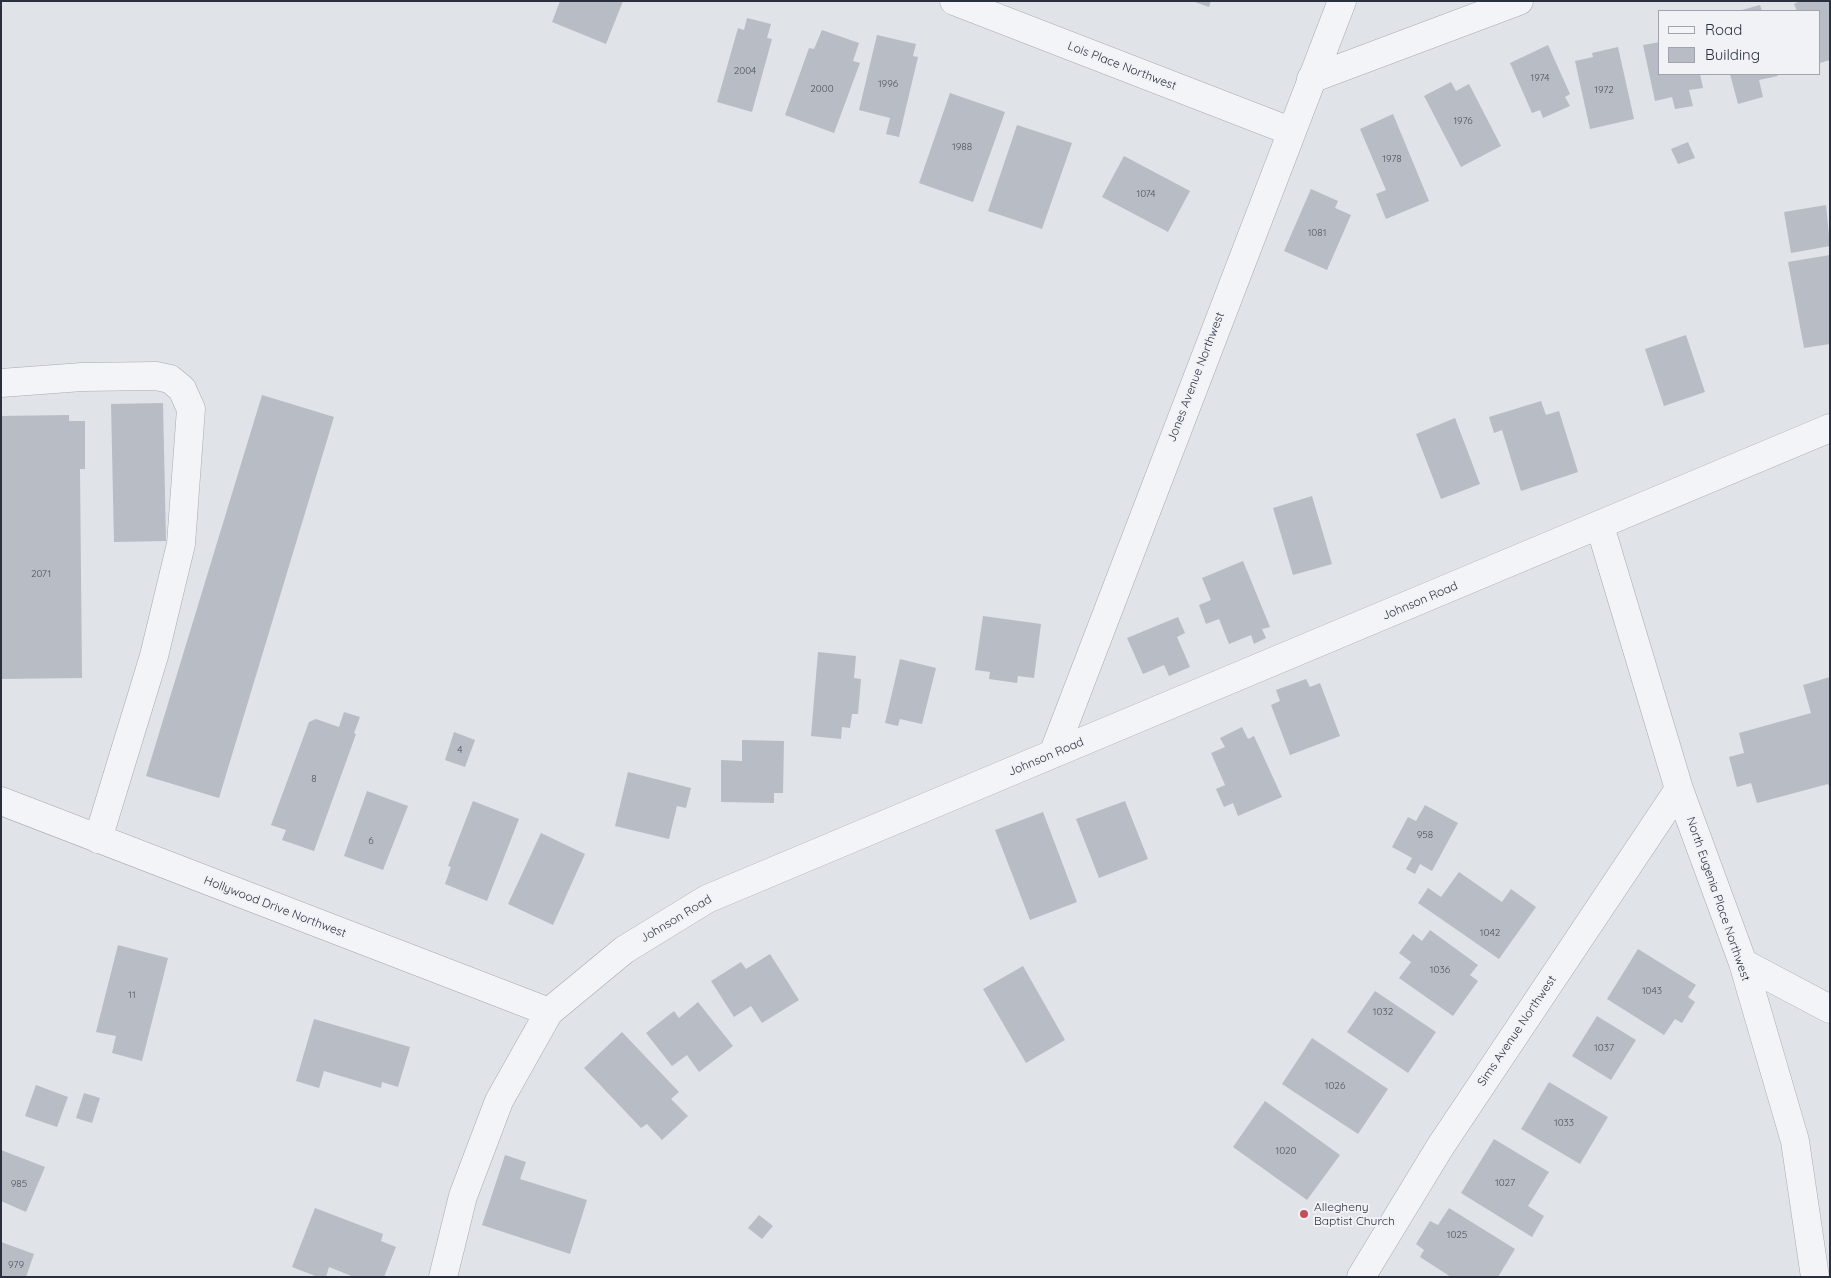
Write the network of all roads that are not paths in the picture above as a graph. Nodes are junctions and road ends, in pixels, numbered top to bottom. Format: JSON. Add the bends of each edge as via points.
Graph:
{"nodes":[{"id":1,"x":954,"y":1,"type":"edge"},
{"id":2,"x":1342,"y":1,"type":"edge"},
{"id":3,"x":1519,"y":1,"type":"edge"},
{"id":4,"x":1310,"y":79,"type":"junction"},
{"id":5,"x":1290,"y":131,"type":"junction"},
{"id":6,"x":1,"y":383,"type":"edge"},
{"id":7,"x":1830,"y":428,"type":"edge"},
{"id":8,"x":1600,"y":526,"type":"junction"},
{"id":9,"x":1052,"y":754,"type":"junction"},
{"id":10,"x":1679,"y":789,"type":"junction"},
{"id":11,"x":1,"y":802,"type":"edge"},
{"id":12,"x":98,"y":839,"type":"junction"},
{"id":13,"x":1742,"y":964,"type":"junction"},
{"id":14,"x":1830,"y":1009,"type":"edge"},
{"id":15,"x":549,"y":1012,"type":"junction"},
{"id":16,"x":443,"y":1277,"type":"edge"},
{"id":17,"x":1361,"y":1277,"type":"edge"},
{"id":18,"x":1815,"y":1277,"type":"edge"}],
"edges":[{"from":1,"to":5,"type":"street","name":"Lois Place Northwest"},
{"from":2,"to":4,"type":"street","name":"Jones Avenue Northwest"},
{"from":3,"to":4,"type":"street"},
{"from":4,"to":5,"type":"street","name":"Jones Avenue Northwest"},
{"from":5,"to":9,"type":"street","name":"Jones Avenue Northwest"},
{"from":6,"to":12,"type":"street","via":[[156,376],[170,379],[182,389],[192,409],[181,544],[154,656]]},
{"from":7,"to":8,"type":"street","name":"Johnson Road"},
{"from":8,"to":9,"type":"street","name":"Johnson Road"},
{"from":8,"to":10,"type":"street","name":"North Eugenia Place Northwest"},
{"from":9,"to":15,"type":"street","name":"Johnson Road","via":[[707,899],[624,950]]},
{"from":10,"to":13,"type":"street","name":"North Eugenia Place Northwest"},
{"from":10,"to":17,"type":"street","name":"Sims Avenue Northwest","via":[[1440,1147]]},
{"from":11,"to":12,"type":"street","name":"Hollywood Drive Northwest"},
{"from":12,"to":15,"type":"street","name":"Hollywood Drive Northwest"},
{"from":13,"to":14,"type":"street"},
{"from":13,"to":18,"type":"street","name":"North Eugenia Place Northwest","via":[[1795,1141]]},
{"from":15,"to":16,"type":"street","name":"Johnson Road","via":[[499,1101],[463,1196]]}]}
